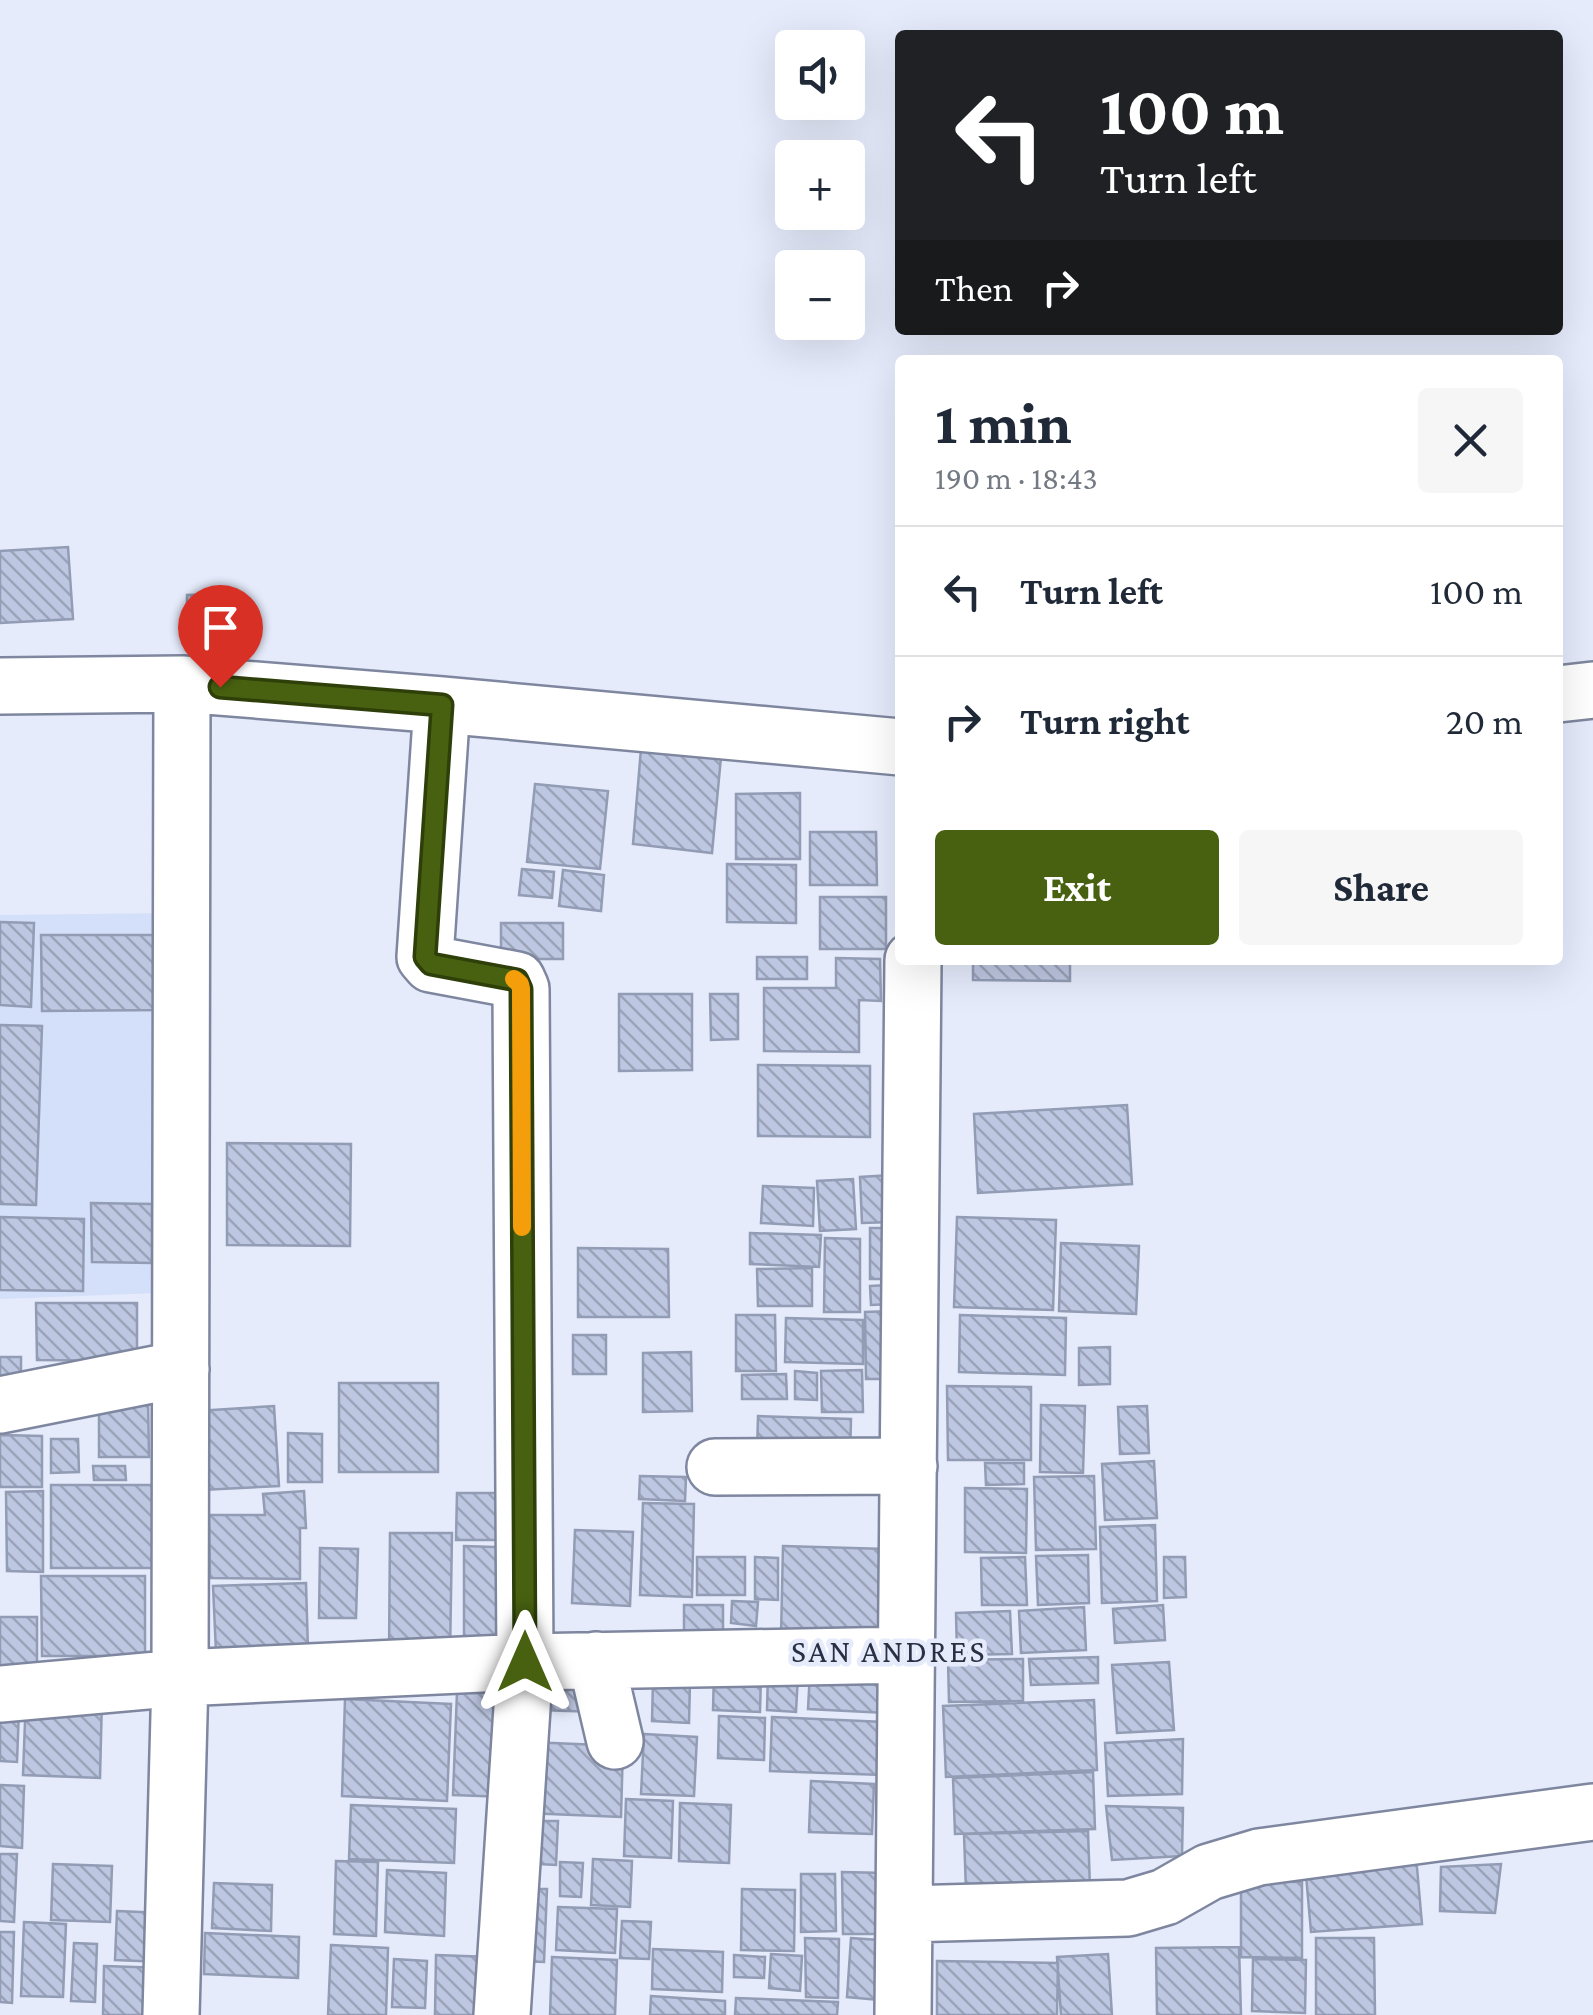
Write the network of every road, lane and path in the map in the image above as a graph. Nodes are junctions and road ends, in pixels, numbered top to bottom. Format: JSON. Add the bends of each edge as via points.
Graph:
{"nodes":[{"id":1,"x":182,"y":684,"type":"junction"},
{"id":2,"x":0,"y":686,"type":"edge"},
{"id":3,"x":1593,"y":690,"type":"edge"},
{"id":4,"x":1563,"y":693,"type":"edge"},
{"id":5,"x":442,"y":705,"type":"junction"},
{"id":6,"x":895,"y":747,"type":"edge"},
{"id":7,"x":913,"y":965,"type":"edge"},
{"id":8,"x":181,"y":1369,"type":"junction"},
{"id":9,"x":0,"y":1405,"type":"edge"},
{"id":10,"x":908,"y":1466,"type":"junction"},
{"id":11,"x":716,"y":1467,"type":"dead end"},
{"id":12,"x":907,"y":1655,"type":"junction"},
{"id":13,"x":596,"y":1660,"type":"junction"},
{"id":14,"x":525,"y":1662,"type":"junction"},
{"id":15,"x":180,"y":1678,"type":"junction"},
{"id":16,"x":0,"y":1694,"type":"edge"},
{"id":17,"x":615,"y":1741,"type":"dead end"},
{"id":18,"x":1593,"y":1812,"type":"edge"},
{"id":19,"x":905,"y":1914,"type":"junction"},
{"id":20,"x":171,"y":2015,"type":"edge"},
{"id":21,"x":502,"y":2015,"type":"edge"},
{"id":22,"x":902,"y":2015,"type":"edge"}],
"edges":[{"from":1,"to":2,"type":"street"},
{"from":1,"to":5,"type":"street"},
{"from":1,"to":8,"type":"street"},
{"from":3,"to":4,"type":"street"},
{"from":5,"to":6,"type":"street"},
{"from":5,"to":14,"type":"street","via":[[425,957],[431,964],[517,980],[521,989]]},
{"from":7,"to":10,"type":"street"},
{"from":8,"to":9,"type":"street"},
{"from":8,"to":15,"type":"street"},
{"from":10,"to":11,"type":"street"},
{"from":10,"to":12,"type":"street"},
{"from":12,"to":13,"type":"street"},
{"from":12,"to":19,"type":"street"},
{"from":13,"to":14,"type":"street"},
{"from":13,"to":17,"type":"street"},
{"from":14,"to":15,"type":"street"},
{"from":14,"to":21,"type":"street"},
{"from":15,"to":16,"type":"street"},
{"from":15,"to":20,"type":"street"},
{"from":18,"to":19,"type":"street","via":[[1259,1857],[1128,1908]]},
{"from":19,"to":22,"type":"street"}]}
